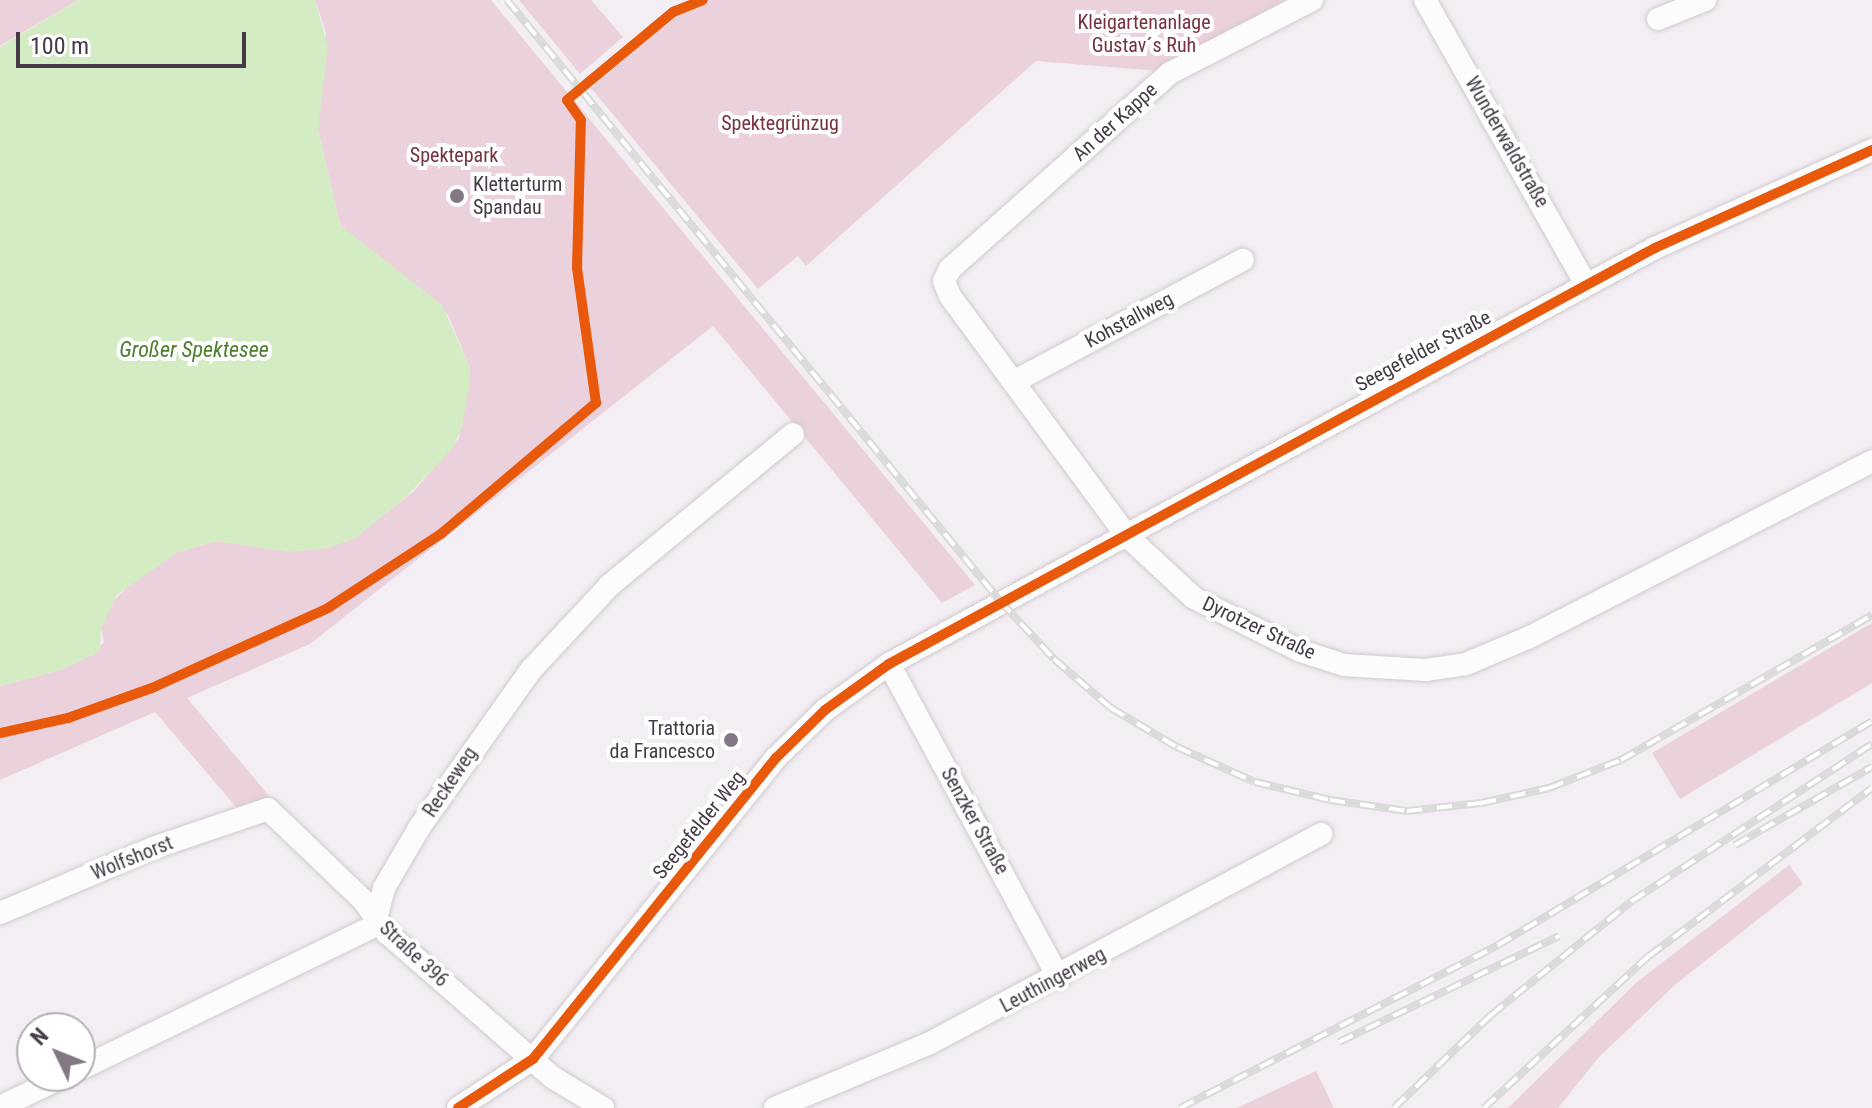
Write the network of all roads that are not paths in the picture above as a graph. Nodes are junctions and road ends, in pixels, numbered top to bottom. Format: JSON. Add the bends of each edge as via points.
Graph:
{"nodes":[{"id":1,"x":1312,"y":0,"type":"edge"},
{"id":2,"x":1425,"y":0,"type":"edge"},
{"id":3,"x":1705,"y":0,"type":"edge"},
{"id":4,"x":1658,"y":19,"type":"dead end"},
{"id":5,"x":1872,"y":150,"type":"edge"},
{"id":6,"x":1243,"y":260,"type":"dead end"},
{"id":7,"x":944,"y":281,"type":"joint"},
{"id":8,"x":1586,"y":285,"type":"junction"},
{"id":9,"x":1015,"y":381,"type":"junction"},
{"id":10,"x":793,"y":434,"type":"dead end"},
{"id":11,"x":1872,"y":461,"type":"edge"},
{"id":12,"x":1127,"y":536,"type":"junction"},
{"id":13,"x":1000,"y":601,"type":"joint"},
{"id":14,"x":889,"y":664,"type":"junction"},
{"id":15,"x":268,"y":809,"type":"joint"},
{"id":16,"x":1322,"y":834,"type":"dead end"},
{"id":17,"x":0,"y":913,"type":"edge"},
{"id":18,"x":377,"y":921,"type":"junction"},
{"id":19,"x":1059,"y":978,"type":"junction"},
{"id":20,"x":533,"y":1059,"type":"junction"},
{"id":21,"x":96,"y":1061,"type":"edge"},
{"id":22,"x":31,"y":1092,"type":"edge"},
{"id":23,"x":0,"y":1107,"type":"edge"},
{"id":24,"x":458,"y":1108,"type":"edge"},
{"id":25,"x":603,"y":1108,"type":"edge"},
{"id":26,"x":775,"y":1108,"type":"edge"}],
"edges":[{"from":1,"to":7,"type":"street","name":"An der Kappe","via":[[1170,73],[950,269]]},
{"from":2,"to":8,"type":"street","name":"Wunderwaldstraße"},
{"from":3,"to":4,"type":"street"},
{"from":5,"to":8,"type":"street","name":"Seegefelder Straße","via":[[1698,226]]},
{"from":6,"to":9,"type":"street","name":"Kohstallweg"},
{"from":7,"to":9,"type":"street","name":"Dyrotzer Straße"},
{"from":8,"to":12,"type":"street","name":"Seegefelder Straße","via":[[1336,417]]},
{"from":9,"to":12,"type":"street","name":"Dyrotzer Straße"},
{"from":10,"to":18,"type":"street","name":"Reckeweg","via":[[605,590],[531,670],[419,828],[384,888]]},
{"from":11,"to":12,"type":"street","name":"Dyrotzer Straße","via":[[1498,652],[1426,670],[1344,665],[1241,624],[1194,598]]},
{"from":12,"to":13,"type":"street","name":"Seegefelder Straße"},
{"from":13,"to":14,"type":"street","name":"Seegefelder Weg"},
{"from":14,"to":19,"type":"street","name":"Senzker Straße"},
{"from":14,"to":20,"type":"street","name":"Seegefelder Weg","via":[[825,710],[776,758]]},
{"from":15,"to":17,"type":"street","name":"Wolfshorst","via":[[153,848]]},
{"from":15,"to":18,"type":"street","name":"Straße 396","via":[[363,900]]},
{"from":16,"to":19,"type":"street","name":"Leuthingerweg"},
{"from":18,"to":20,"type":"street","name":"Straße 396"},
{"from":18,"to":21,"type":"street","via":[[369,930]]},
{"from":19,"to":26,"type":"street","name":"Leuthingerweg","via":[[928,1044]]},
{"from":20,"to":24,"type":"street","name":"Seegefelder Weg"},
{"from":20,"to":25,"type":"street"},
{"from":22,"to":23,"type":"street"}]}
